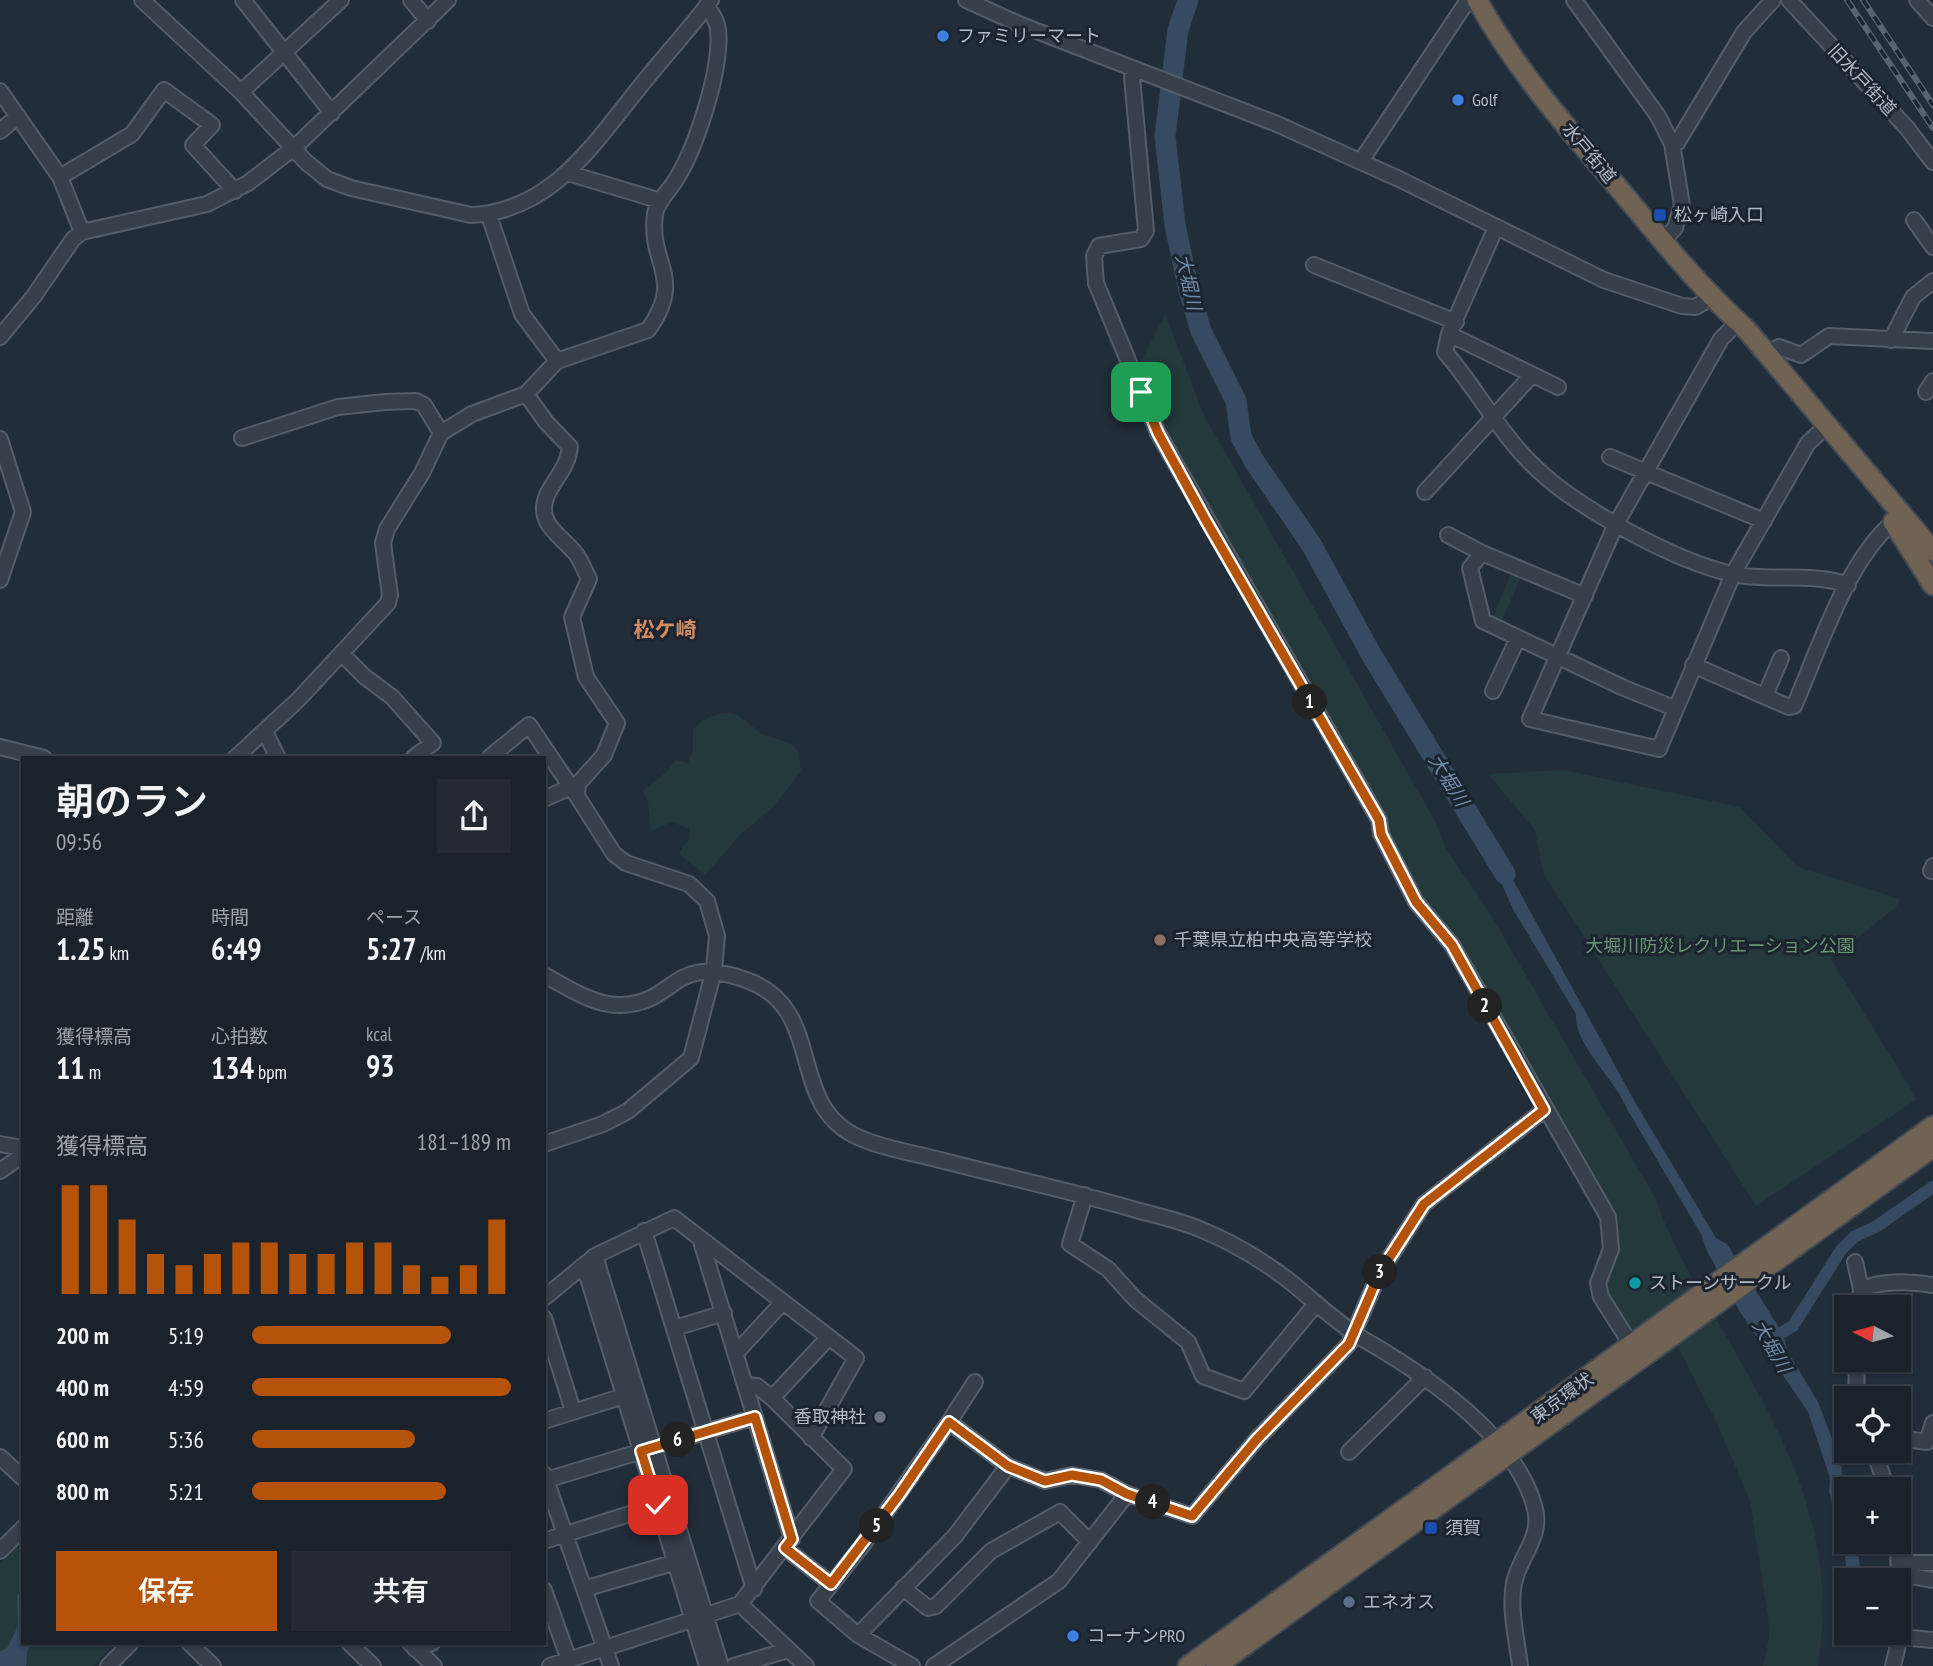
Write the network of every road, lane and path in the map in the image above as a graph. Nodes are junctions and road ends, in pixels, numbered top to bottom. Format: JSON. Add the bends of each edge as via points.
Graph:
{"nodes":[{"id":1,"x":142,"y":0,"type":"edge"},
{"id":2,"x":243,"y":0,"type":"edge"},
{"id":3,"x":341,"y":0,"type":"edge"},
{"id":4,"x":411,"y":0,"type":"edge"},
{"id":5,"x":448,"y":0,"type":"edge"},
{"id":6,"x":966,"y":0,"type":"edge"},
{"id":7,"x":1468,"y":0,"type":"edge"},
{"id":8,"x":1476,"y":0,"type":"edge"},
{"id":9,"x":1574,"y":0,"type":"edge"},
{"id":10,"x":1773,"y":0,"type":"edge"},
{"id":11,"x":1789,"y":0,"type":"edge"},
{"id":12,"x":1917,"y":0,"type":"edge"},
{"id":13,"x":709,"y":3,"type":"edge"},
{"id":14,"x":1933,"y":19,"type":"edge"},
{"id":15,"x":428,"y":21,"type":"junction"},
{"id":16,"x":284,"y":52,"type":"junction"},
{"id":17,"x":1137,"y":71,"type":"junction"},
{"id":18,"x":0,"y":91,"type":"edge"},
{"id":19,"x":241,"y":92,"type":"junction"},
{"id":20,"x":331,"y":113,"type":"junction"},
{"id":21,"x":18,"y":117,"type":"junction"},
{"id":22,"x":0,"y":131,"type":"edge"},
{"id":23,"x":1672,"y":144,"type":"junction"},
{"id":24,"x":295,"y":148,"type":"junction"},
{"id":25,"x":1361,"y":161,"type":"junction"},
{"id":26,"x":1933,"y":162,"type":"edge"},
{"id":27,"x":568,"y":173,"type":"junction"},
{"id":28,"x":60,"y":177,"type":"junction"},
{"id":29,"x":235,"y":191,"type":"junction"},
{"id":30,"x":661,"y":201,"type":"junction"},
{"id":31,"x":489,"y":215,"type":"junction"},
{"id":32,"x":1914,"y":220,"type":"dead end"},
{"id":33,"x":1496,"y":227,"type":"junction"},
{"id":34,"x":82,"y":232,"type":"junction"},
{"id":35,"x":1663,"y":242,"type":"junction"},
{"id":36,"x":1933,"y":247,"type":"edge"},
{"id":37,"x":1314,"y":265,"type":"dead end"},
{"id":38,"x":1933,"y":281,"type":"edge"},
{"id":39,"x":1712,"y":298,"type":"junction"},
{"id":40,"x":1452,"y":328,"type":"junction"},
{"id":41,"x":1730,"y":330,"type":"junction"},
{"id":42,"x":0,"y":337,"type":"edge"},
{"id":43,"x":1891,"y":340,"type":"junction"},
{"id":44,"x":1933,"y":341,"type":"edge"},
{"id":45,"x":1767,"y":354,"type":"junction"},
{"id":46,"x":557,"y":361,"type":"junction"},
{"id":47,"x":1532,"y":375,"type":"junction"},
{"id":48,"x":1558,"y":387,"type":"dead end"},
{"id":49,"x":526,"y":394,"type":"junction"},
{"id":50,"x":1493,"y":415,"type":"junction"},
{"id":51,"x":441,"y":433,"type":"junction"},
{"id":52,"x":1819,"y":433,"type":"junction"},
{"id":53,"x":242,"y":438,"type":"dead end"},
{"id":54,"x":0,"y":439,"type":"edge"},
{"id":55,"x":1610,"y":457,"type":"dead end"},
{"id":56,"x":1648,"y":471,"type":"junction"},
{"id":57,"x":1876,"y":483,"type":"junction"},
{"id":58,"x":1425,"y":492,"type":"dead end"},
{"id":59,"x":1764,"y":521,"type":"junction"},
{"id":60,"x":1894,"y":522,"type":"junction"},
{"id":61,"x":1616,"y":524,"type":"junction"},
{"id":62,"x":1448,"y":535,"type":"dead end"},
{"id":63,"x":1933,"y":536,"type":"edge"},
{"id":64,"x":1933,"y":551,"type":"edge"},
{"id":65,"x":1482,"y":553,"type":"junction"},
{"id":66,"x":1933,"y":568,"type":"edge"},
{"id":67,"x":1733,"y":574,"type":"junction"},
{"id":68,"x":0,"y":580,"type":"edge"},
{"id":69,"x":1848,"y":585,"type":"junction"},
{"id":70,"x":1933,"y":585,"type":"edge"},
{"id":71,"x":1585,"y":596,"type":"junction"},
{"id":72,"x":1518,"y":638,"type":"junction"},
{"id":73,"x":342,"y":654,"type":"junction"},
{"id":74,"x":1558,"y":657,"type":"junction"},
{"id":75,"x":1781,"y":658,"type":"dead end"},
{"id":76,"x":1693,"y":665,"type":"junction"},
{"id":77,"x":1493,"y":691,"type":"dead end"},
{"id":78,"x":1765,"y":696,"type":"junction"},
{"id":79,"x":1674,"y":708,"type":"junction"},
{"id":80,"x":264,"y":732,"type":"junction"},
{"id":81,"x":0,"y":747,"type":"edge"},
{"id":82,"x":36,"y":756,"type":"edge"},
{"id":83,"x":237,"y":756,"type":"edge"},
{"id":84,"x":277,"y":756,"type":"edge"},
{"id":85,"x":416,"y":756,"type":"edge"},
{"id":86,"x":491,"y":756,"type":"edge"},
{"id":87,"x":574,"y":792,"type":"junction"},
{"id":88,"x":546,"y":799,"type":"edge"},
{"id":89,"x":714,"y":970,"type":"junction"},
{"id":90,"x":546,"y":976,"type":"edge"},
{"id":91,"x":1544,"y":1110,"type":"junction"},
{"id":92,"x":1933,"y":1126,"type":"edge"},
{"id":93,"x":546,"y":1143,"type":"edge"},
{"id":94,"x":0,"y":1144,"type":"edge"},
{"id":95,"x":1933,"y":1147,"type":"edge"},
{"id":96,"x":21,"y":1148,"type":"edge"},
{"id":97,"x":21,"y":1156,"type":"edge"},
{"id":98,"x":0,"y":1171,"type":"edge"},
{"id":99,"x":1085,"y":1195,"type":"junction"},
{"id":100,"x":645,"y":1231,"type":"junction"},
{"id":101,"x":700,"y":1238,"type":"junction"},
{"id":102,"x":1764,"y":1258,"type":"junction"},
{"id":103,"x":589,"y":1261,"type":"junction"},
{"id":104,"x":1855,"y":1262,"type":"dead end"},
{"id":105,"x":1933,"y":1284,"type":"edge"},
{"id":106,"x":1861,"y":1289,"type":"junction"},
{"id":107,"x":1860,"y":1295,"type":"edge"},
{"id":108,"x":546,"y":1296,"type":"edge"},
{"id":109,"x":783,"y":1302,"type":"junction"},
{"id":110,"x":1705,"y":1303,"type":"junction"},
{"id":111,"x":1316,"y":1304,"type":"junction"},
{"id":112,"x":724,"y":1313,"type":"junction"},
{"id":113,"x":546,"y":1324,"type":"edge"},
{"id":114,"x":675,"y":1328,"type":"junction"},
{"id":115,"x":1354,"y":1334,"type":"junction"},
{"id":116,"x":829,"y":1337,"type":"junction"},
{"id":117,"x":1632,"y":1346,"type":"junction"},
{"id":118,"x":736,"y":1353,"type":"junction"},
{"id":119,"x":1425,"y":1377,"type":"junction"},
{"id":120,"x":975,"y":1382,"type":"dead end"},
{"id":121,"x":746,"y":1385,"type":"junction"},
{"id":122,"x":624,"y":1396,"type":"junction"},
{"id":123,"x":772,"y":1398,"type":"junction"},
{"id":124,"x":573,"y":1411,"type":"junction"},
{"id":125,"x":755,"y":1417,"type":"junction"},
{"id":126,"x":546,"y":1420,"type":"edge"},
{"id":127,"x":949,"y":1422,"type":"junction"},
{"id":128,"x":1933,"y":1423,"type":"edge"},
{"id":129,"x":706,"y":1432,"type":"junction"},
{"id":130,"x":811,"y":1437,"type":"junction"},
{"id":131,"x":1911,"y":1440,"type":"edge"},
{"id":132,"x":648,"y":1449,"type":"junction"},
{"id":133,"x":1502,"y":1450,"type":"junction"},
{"id":134,"x":1349,"y":1452,"type":"dead end"},
{"id":135,"x":0,"y":1457,"type":"edge"},
{"id":136,"x":1008,"y":1466,"type":"junction"},
{"id":137,"x":21,"y":1476,"type":"edge"},
{"id":138,"x":546,"y":1477,"type":"edge"},
{"id":139,"x":546,"y":1480,"type":"edge"},
{"id":140,"x":1127,"y":1494,"type":"junction"},
{"id":141,"x":658,"y":1505,"type":"junction"},
{"id":142,"x":21,"y":1530,"type":"edge"},
{"id":143,"x":565,"y":1534,"type":"junction"},
{"id":144,"x":546,"y":1540,"type":"edge"},
{"id":145,"x":1090,"y":1542,"type":"junction"},
{"id":146,"x":789,"y":1543,"type":"junction"},
{"id":147,"x":0,"y":1552,"type":"edge"},
{"id":148,"x":676,"y":1562,"type":"junction"},
{"id":149,"x":1933,"y":1563,"type":"edge"},
{"id":150,"x":1905,"y":1568,"type":"edge"},
{"id":151,"x":1911,"y":1573,"type":"edge"},
{"id":152,"x":1933,"y":1580,"type":"edge"},
{"id":153,"x":831,"y":1584,"type":"junction"},
{"id":154,"x":904,"y":1588,"type":"junction"},
{"id":155,"x":584,"y":1589,"type":"junction"},
{"id":156,"x":754,"y":1590,"type":"junction"},
{"id":157,"x":546,"y":1599,"type":"edge"},
{"id":158,"x":740,"y":1604,"type":"junction"},
{"id":159,"x":699,"y":1618,"type":"junction"},
{"id":160,"x":858,"y":1635,"type":"junction"},
{"id":161,"x":1911,"y":1638,"type":"edge"},
{"id":162,"x":1933,"y":1640,"type":"edge"},
{"id":163,"x":129,"y":1645,"type":"edge"},
{"id":164,"x":191,"y":1645,"type":"edge"},
{"id":165,"x":351,"y":1645,"type":"edge"},
{"id":166,"x":1898,"y":1645,"type":"edge"},
{"id":167,"x":412,"y":1646,"type":"edge"},
{"id":168,"x":604,"y":1648,"type":"junction"},
{"id":169,"x":788,"y":1650,"type":"junction"},
{"id":170,"x":569,"y":1660,"type":"junction"},
{"id":171,"x":108,"y":1666,"type":"edge"},
{"id":172,"x":212,"y":1666,"type":"edge"},
{"id":173,"x":373,"y":1666,"type":"edge"},
{"id":174,"x":434,"y":1666,"type":"edge"},
{"id":175,"x":550,"y":1666,"type":"edge"},
{"id":176,"x":611,"y":1666,"type":"edge"},
{"id":177,"x":708,"y":1666,"type":"edge"},
{"id":178,"x":721,"y":1666,"type":"edge"},
{"id":179,"x":734,"y":1666,"type":"edge"},
{"id":180,"x":806,"y":1666,"type":"edge"},
{"id":181,"x":912,"y":1666,"type":"edge"},
{"id":182,"x":934,"y":1666,"type":"edge"},
{"id":183,"x":1188,"y":1666,"type":"edge"},
{"id":184,"x":1216,"y":1666,"type":"edge"},
{"id":185,"x":1520,"y":1666,"type":"edge"},
{"id":186,"x":1893,"y":1666,"type":"edge"}],
"edges":[{"from":1,"to":19,"type":"street"},
{"from":2,"to":16,"type":"street"},
{"from":3,"to":16,"type":"street"},
{"from":4,"to":15,"type":"street"},
{"from":5,"to":15,"type":"street"},
{"from":6,"to":17,"type":"street"},
{"from":7,"to":25,"type":"street"},
{"from":8,"to":35,"type":"highway","name":"水戸街道","via":[[1541,96]]},
{"from":9,"to":23,"type":"street","via":[[1658,116]]},
{"from":10,"to":23,"type":"street","via":[[1744,32],[1677,143]]},
{"from":11,"to":26,"type":"street","name":"旧水戸街道"},
{"from":12,"to":14,"type":"street"},
{"from":13,"to":27,"type":"street"},
{"from":13,"to":30,"type":"street","via":[[718,31],[705,110],[688,156]]},
{"from":15,"to":20,"type":"street"},
{"from":16,"to":19,"type":"street"},
{"from":16,"to":20,"type":"street"},
{"from":17,"to":25,"type":"street"},
{"from":17,"to":91,"type":"street","via":[[1132,77],[1146,231],[1141,239],[1099,246],[1094,256],[1096,283],[1118,340],[1158,433],[1379,820],[1381,834],[1416,902],[1452,945]]},
{"from":18,"to":21,"type":"street"},
{"from":19,"to":24,"type":"street"},
{"from":20,"to":24,"type":"street"},
{"from":21,"to":22,"type":"street"},
{"from":21,"to":28,"type":"street"},
{"from":23,"to":35,"type":"street","via":[[1682,205],[1675,228]]},
{"from":24,"to":29,"type":"street"},
{"from":24,"to":31,"type":"street","via":[[327,179],[351,188],[458,214]]},
{"from":25,"to":33,"type":"street"},
{"from":27,"to":30,"type":"street"},
{"from":27,"to":31,"type":"street","via":[[519,206]]},
{"from":28,"to":29,"type":"street","via":[[132,134],[164,90],[212,125],[193,145]]},
{"from":28,"to":34,"type":"street"},
{"from":29,"to":34,"type":"street","via":[[207,204]]},
{"from":30,"to":46,"type":"street","via":[[652,234],[664,267],[666,300],[656,319],[648,330]]},
{"from":31,"to":46,"type":"street","via":[[522,314]]},
{"from":32,"to":36,"type":"street"},
{"from":33,"to":39,"type":"street","via":[[1604,280],[1670,303],[1695,307]]},
{"from":33,"to":40,"type":"street"},
{"from":34,"to":42,"type":"street"},
{"from":35,"to":39,"type":"highway","name":"水戸街道"},
{"from":37,"to":40,"type":"street"},
{"from":38,"to":43,"type":"street","via":[[1913,297]]},
{"from":39,"to":41,"type":"highway","name":"水戸街道"},
{"from":39,"to":45,"type":"highway","name":"水戸街道"},
{"from":40,"to":47,"type":"street"},
{"from":40,"to":50,"type":"street","via":[[1445,352]]},
{"from":41,"to":52,"type":"highway","name":"水戸街道"},
{"from":41,"to":56,"type":"street"},
{"from":43,"to":44,"type":"street"},
{"from":43,"to":45,"type":"street","via":[[1829,337],[1801,355],[1779,347]]},
{"from":45,"to":57,"type":"highway","name":"水戸街道"},
{"from":46,"to":49,"type":"street"},
{"from":47,"to":48,"type":"street"},
{"from":47,"to":50,"type":"street"},
{"from":49,"to":51,"type":"street","via":[[472,414]]},
{"from":49,"to":87,"type":"street","via":[[570,447],[567,465],[543,505],[544,517],[577,555],[589,579],[572,617],[586,677],[617,723],[604,755]]},
{"from":50,"to":58,"type":"street"},
{"from":50,"to":61,"type":"street","via":[[1535,468]]},
{"from":51,"to":53,"type":"street","via":[[424,405],[416,401],[338,407]]},
{"from":51,"to":73,"type":"street","via":[[387,529],[383,543],[388,603]]},
{"from":52,"to":59,"type":"street","via":[[1808,443]]},
{"from":52,"to":60,"type":"highway","name":"水戸街道"},
{"from":54,"to":68,"type":"street","via":[[23,512]]},
{"from":55,"to":56,"type":"street"},
{"from":56,"to":59,"type":"street"},
{"from":56,"to":61,"type":"street"},
{"from":57,"to":63,"type":"highway"},
{"from":57,"to":64,"type":"highway","name":"水戸街道"},
{"from":59,"to":67,"type":"street"},
{"from":60,"to":66,"type":"highway","name":"水戸街道"},
{"from":60,"to":69,"type":"street","via":[[1882,531]]},
{"from":60,"to":70,"type":"highway"},
{"from":61,"to":67,"type":"street"},
{"from":61,"to":71,"type":"street"},
{"from":62,"to":65,"type":"street"},
{"from":65,"to":71,"type":"street"},
{"from":65,"to":72,"type":"street","via":[[1470,568],[1483,621]]},
{"from":67,"to":69,"type":"street"},
{"from":67,"to":76,"type":"street"},
{"from":69,"to":78,"type":"street","via":[[1794,706]]},
{"from":71,"to":74,"type":"street"},
{"from":72,"to":74,"type":"street"},
{"from":72,"to":77,"type":"street"},
{"from":73,"to":80,"type":"street"},
{"from":73,"to":85,"type":"street","via":[[392,697],[433,743]]},
{"from":74,"to":79,"type":"street"},
{"from":74,"to":79,"type":"street","via":[[1530,719],[1659,749]]},
{"from":75,"to":78,"type":"street"},
{"from":76,"to":78,"type":"street"},
{"from":76,"to":79,"type":"street"},
{"from":80,"to":83,"type":"street"},
{"from":80,"to":84,"type":"street"},
{"from":81,"to":82,"type":"street"},
{"from":86,"to":87,"type":"street","via":[[529,725]]},
{"from":87,"to":88,"type":"street"},
{"from":87,"to":89,"type":"street","via":[[614,854],[626,863],[682,881],[706,901],[717,936]]},
{"from":89,"to":90,"type":"street","via":[[694,971],[640,1003],[618,1006]]},
{"from":89,"to":93,"type":"street","via":[[691,1058],[628,1111]]},
{"from":89,"to":99,"type":"street","via":[[768,990],[792,1014],[815,1091],[823,1107],[849,1132],[884,1146]]},
{"from":91,"to":115,"type":"street","via":[[1424,1204],[1379,1274]]},
{"from":91,"to":117,"type":"street","via":[[1608,1217],[1611,1249],[1598,1283],[1601,1297]]},
{"from":92,"to":102,"type":"highway","name":"東京環状"},
{"from":94,"to":96,"type":"street"},
{"from":95,"to":102,"type":"highway","name":"東京環状"},
{"from":97,"to":98,"type":"street"},
{"from":99,"to":111,"type":"street","via":[[1206,1231],[1272,1269]]},
{"from":99,"to":111,"type":"street","via":[[1070,1244],[1108,1269],[1135,1299],[1188,1342],[1203,1376],[1244,1391]]},
{"from":100,"to":101,"type":"street","via":[[674,1218]]},
{"from":100,"to":103,"type":"street"},
{"from":100,"to":114,"type":"street"},
{"from":101,"to":109,"type":"street"},
{"from":101,"to":112,"type":"street"},
{"from":102,"to":110,"type":"highway","name":"東京環状"},
{"from":103,"to":108,"type":"street"},
{"from":103,"to":122,"type":"street"},
{"from":103,"to":132,"type":"street"},
{"from":104,"to":106,"type":"street"},
{"from":105,"to":106,"type":"street","via":[[1902,1282]]},
{"from":106,"to":107,"type":"street"},
{"from":109,"to":116,"type":"street"},
{"from":109,"to":118,"type":"street"},
{"from":110,"to":117,"type":"highway","name":"東京環状"},
{"from":110,"to":133,"type":"highway","name":"東京環状"},
{"from":111,"to":115,"type":"street"},
{"from":112,"to":114,"type":"street"},
{"from":112,"to":118,"type":"street"},
{"from":113,"to":124,"type":"street"},
{"from":114,"to":129,"type":"street"},
{"from":115,"to":119,"type":"street"},
{"from":115,"to":140,"type":"street","via":[[1340,1356],[1257,1439],[1192,1516]]},
{"from":116,"to":123,"type":"street"},
{"from":116,"to":130,"type":"street","via":[[856,1357]]},
{"from":117,"to":133,"type":"highway","name":"東京環状"},
{"from":118,"to":121,"type":"street"},
{"from":119,"to":133,"type":"street"},
{"from":119,"to":134,"type":"street"},
{"from":120,"to":127,"type":"street"},
{"from":121,"to":123,"type":"street","via":[[757,1386]]},
{"from":121,"to":125,"type":"street"},
{"from":122,"to":124,"type":"street"},
{"from":122,"to":132,"type":"street"},
{"from":123,"to":130,"type":"street"},
{"from":124,"to":126,"type":"street"},
{"from":125,"to":129,"type":"street"},
{"from":125,"to":146,"type":"street"},
{"from":127,"to":136,"type":"street"},
{"from":127,"to":153,"type":"street"},
{"from":128,"to":131,"type":"street","via":[[1927,1442]]},
{"from":129,"to":132,"type":"street"},
{"from":129,"to":156,"type":"street"},
{"from":130,"to":146,"type":"street","via":[[844,1469]]},
{"from":132,"to":138,"type":"street"},
{"from":132,"to":141,"type":"street"},
{"from":132,"to":159,"type":"street"},
{"from":133,"to":183,"type":"highway","name":"東京環状"},
{"from":133,"to":184,"type":"highway","name":"東京環状"},
{"from":133,"to":185,"type":"street","via":[[1536,1509],[1534,1541],[1519,1569],[1512,1601]]},
{"from":135,"to":137,"type":"street"},
{"from":136,"to":140,"type":"street","via":[[1045,1481],[1072,1475],[1101,1480]]},
{"from":136,"to":154,"type":"street","via":[[956,1536]]},
{"from":139,"to":143,"type":"street"},
{"from":140,"to":145,"type":"street"},
{"from":141,"to":143,"type":"street"},
{"from":141,"to":148,"type":"street"},
{"from":142,"to":147,"type":"street"},
{"from":143,"to":144,"type":"street"},
{"from":143,"to":155,"type":"street"},
{"from":145,"to":154,"type":"street","via":[[1059,1512],[991,1551],[936,1606],[928,1608]]},
{"from":145,"to":182,"type":"street","via":[[1059,1580]]},
{"from":146,"to":153,"type":"street"},
{"from":146,"to":156,"type":"street"},
{"from":148,"to":155,"type":"street"},
{"from":148,"to":159,"type":"street"},
{"from":149,"to":150,"type":"street"},
{"from":151,"to":152,"type":"street"},
{"from":153,"to":160,"type":"street","via":[[818,1601]]},
{"from":154,"to":160,"type":"street"},
{"from":155,"to":168,"type":"street"},
{"from":156,"to":158,"type":"street"},
{"from":157,"to":170,"type":"street"},
{"from":158,"to":159,"type":"street"},
{"from":158,"to":169,"type":"street"},
{"from":159,"to":168,"type":"street"},
{"from":159,"to":177,"type":"street"},
{"from":159,"to":178,"type":"street"},
{"from":160,"to":181,"type":"street"},
{"from":161,"to":162,"type":"street"},
{"from":163,"to":171,"type":"street"},
{"from":164,"to":172,"type":"street"},
{"from":165,"to":173,"type":"street"},
{"from":166,"to":186,"type":"street"},
{"from":167,"to":174,"type":"street"},
{"from":168,"to":170,"type":"street"},
{"from":168,"to":176,"type":"street"},
{"from":169,"to":179,"type":"street"},
{"from":169,"to":180,"type":"street"},
{"from":170,"to":175,"type":"street"}]}
